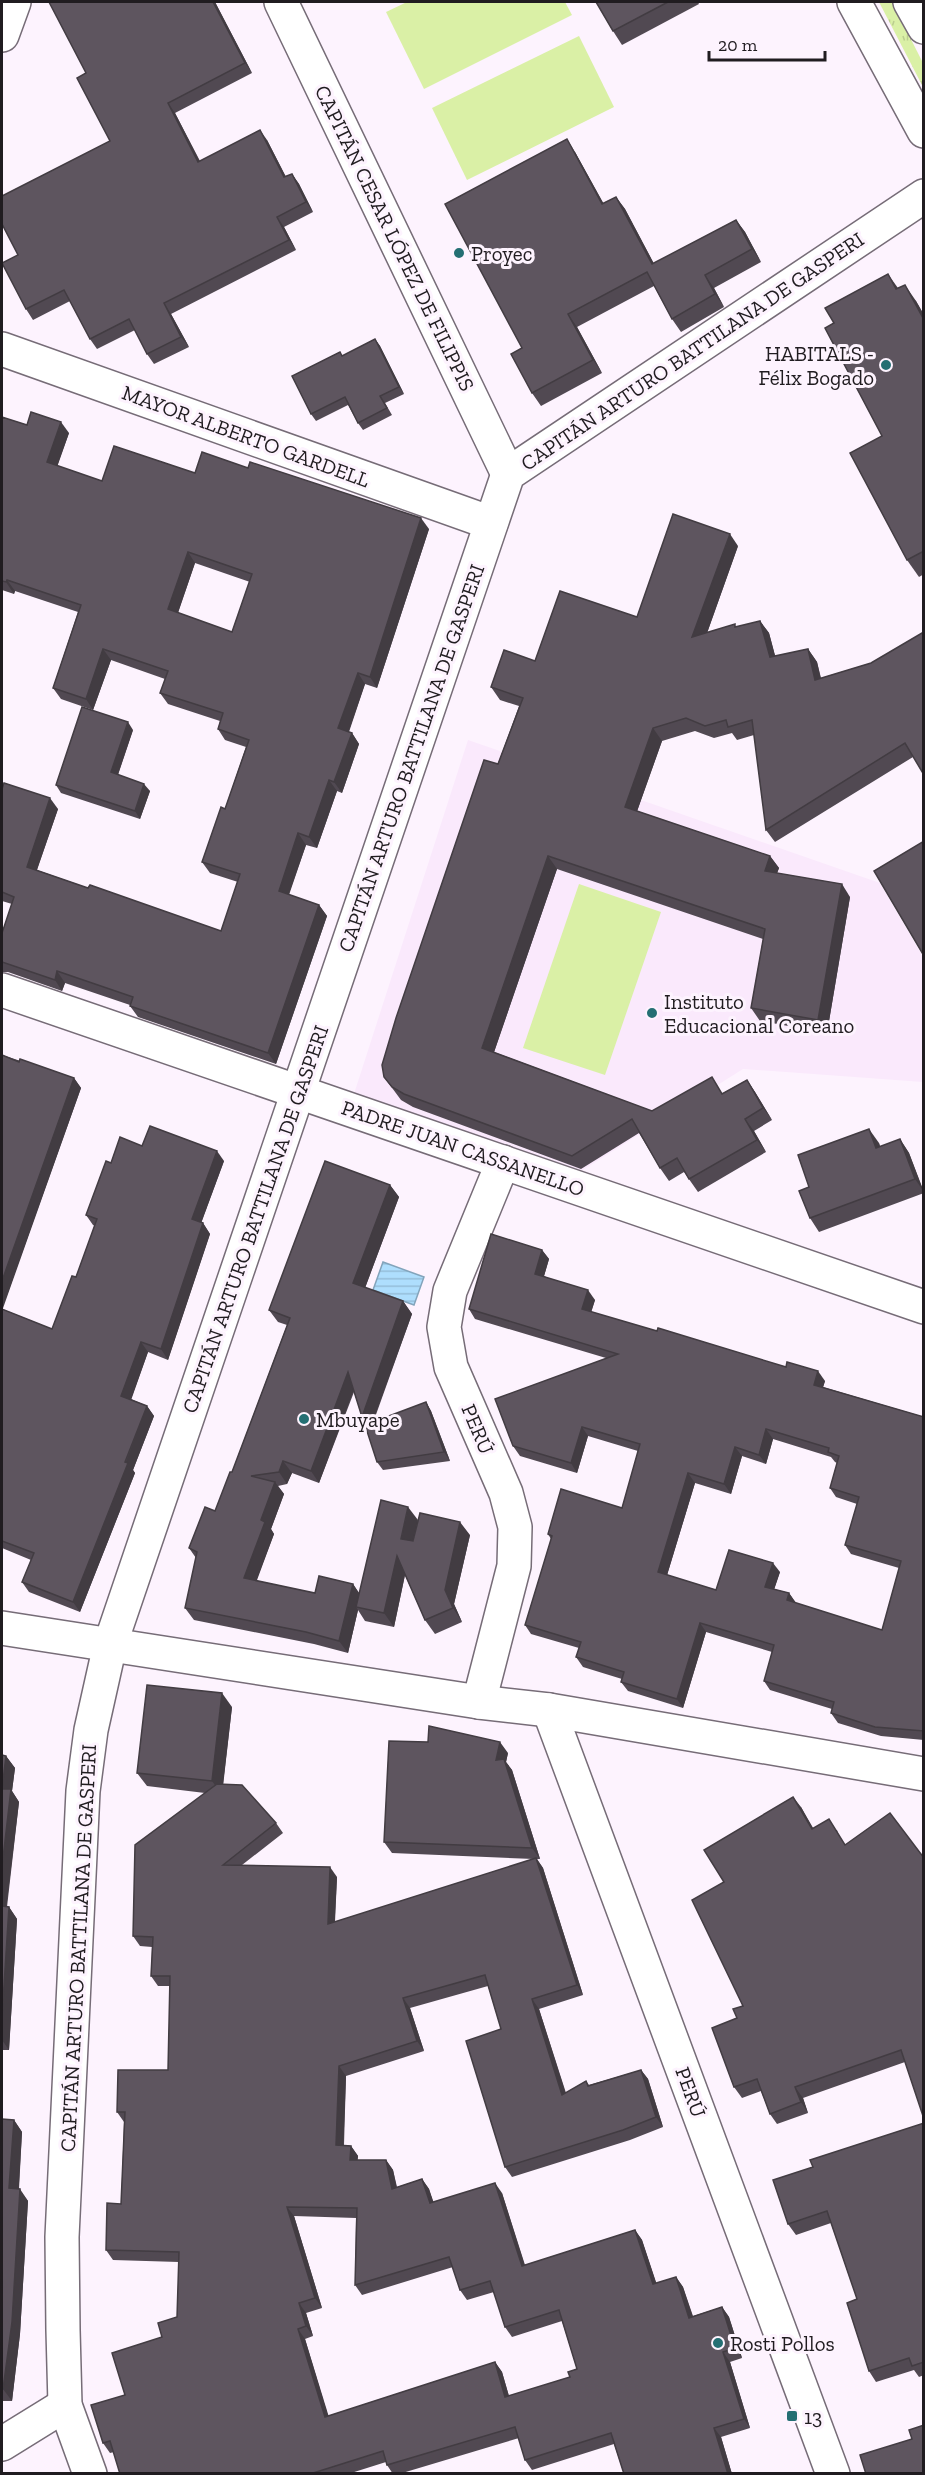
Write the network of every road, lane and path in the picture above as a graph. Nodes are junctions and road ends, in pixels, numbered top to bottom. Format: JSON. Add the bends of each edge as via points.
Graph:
{"nodes":[{"id":1,"x":14,"y":2,"type":"edge"},
{"id":2,"x":281,"y":2,"type":"edge"},
{"id":3,"x":854,"y":2,"type":"edge"},
{"id":4,"x":910,"y":2,"type":"edge"},
{"id":5,"x":924,"y":27,"type":"edge"},
{"id":6,"x":2,"y":35,"type":"edge"},
{"id":7,"x":924,"y":131,"type":"edge"},
{"id":8,"x":924,"y":196,"type":"edge"},
{"id":9,"x":2,"y":349,"type":"edge"},
{"id":10,"x":508,"y":474,"type":"junction"},
{"id":11,"x":491,"y":523,"type":"junction"},
{"id":12,"x":2,"y":990,"type":"edge"},
{"id":13,"x":298,"y":1092,"type":"junction"},
{"id":14,"x":503,"y":1162,"type":"junction"},
{"id":15,"x":924,"y":1307,"type":"edge"},
{"id":16,"x":2,"y":1628,"type":"edge"},
{"id":17,"x":110,"y":1645,"type":"junction"},
{"id":18,"x":479,"y":1702,"type":"junction"},
{"id":19,"x":549,"y":1710,"type":"junction"},
{"id":20,"x":924,"y":1774,"type":"edge"},
{"id":21,"x":65,"y":2405,"type":"junction"},
{"id":22,"x":2,"y":2444,"type":"edge"},
{"id":23,"x":90,"y":2474,"type":"edge"},
{"id":24,"x":833,"y":2474,"type":"edge"}],
"edges":[{"from":1,"to":6,"type":"street"},
{"from":2,"to":10,"type":"street","name":"CAPITÁN CESAR LÓPEZ DE FILIPPIS"},
{"from":3,"to":7,"type":"street"},
{"from":4,"to":5,"type":"street"},
{"from":8,"to":10,"type":"street","name":"CAPITÁN ARTURO BATTILANA DE GASPERI"},
{"from":9,"to":11,"type":"street","name":"MAYOR ALBERTO GARDELL"},
{"from":10,"to":11,"type":"street","name":"CAPITÁN ARTURO BATTILANA DE GASPERI"},
{"from":11,"to":13,"type":"street","name":"CAPITÁN ARTURO BATTILANA DE GASPERI"},
{"from":12,"to":13,"type":"street","name":"PADRE JUAN CASSANELLO"},
{"from":13,"to":14,"type":"street","name":"PADRE JUAN CASSANELLO"},
{"from":13,"to":17,"type":"street","name":"CAPITÁN ARTURO BATTILANA DE GASPERI"},
{"from":14,"to":15,"type":"street","name":"PADRE JUAN CASSANELLO"},
{"from":14,"to":18,"type":"street","name":"PERÚ","via":[[450,1291],[444,1327],[451,1367],[506,1493],[515,1527],[514,1566]]},
{"from":16,"to":17,"type":"street"},
{"from":17,"to":18,"type":"street"},
{"from":17,"to":21,"type":"street","name":"CAPITÁN ARTURO BATTILANA DE GASPERI","via":[[83,1791],[62,2237]]},
{"from":18,"to":19,"type":"street"},
{"from":19,"to":20,"type":"street"},
{"from":19,"to":24,"type":"street","name":"PERÚ"},
{"from":21,"to":22,"type":"street"},
{"from":21,"to":23,"type":"street","name":"CAPITÁN ARTURO BATTILANA DE GASPERI"}]}
